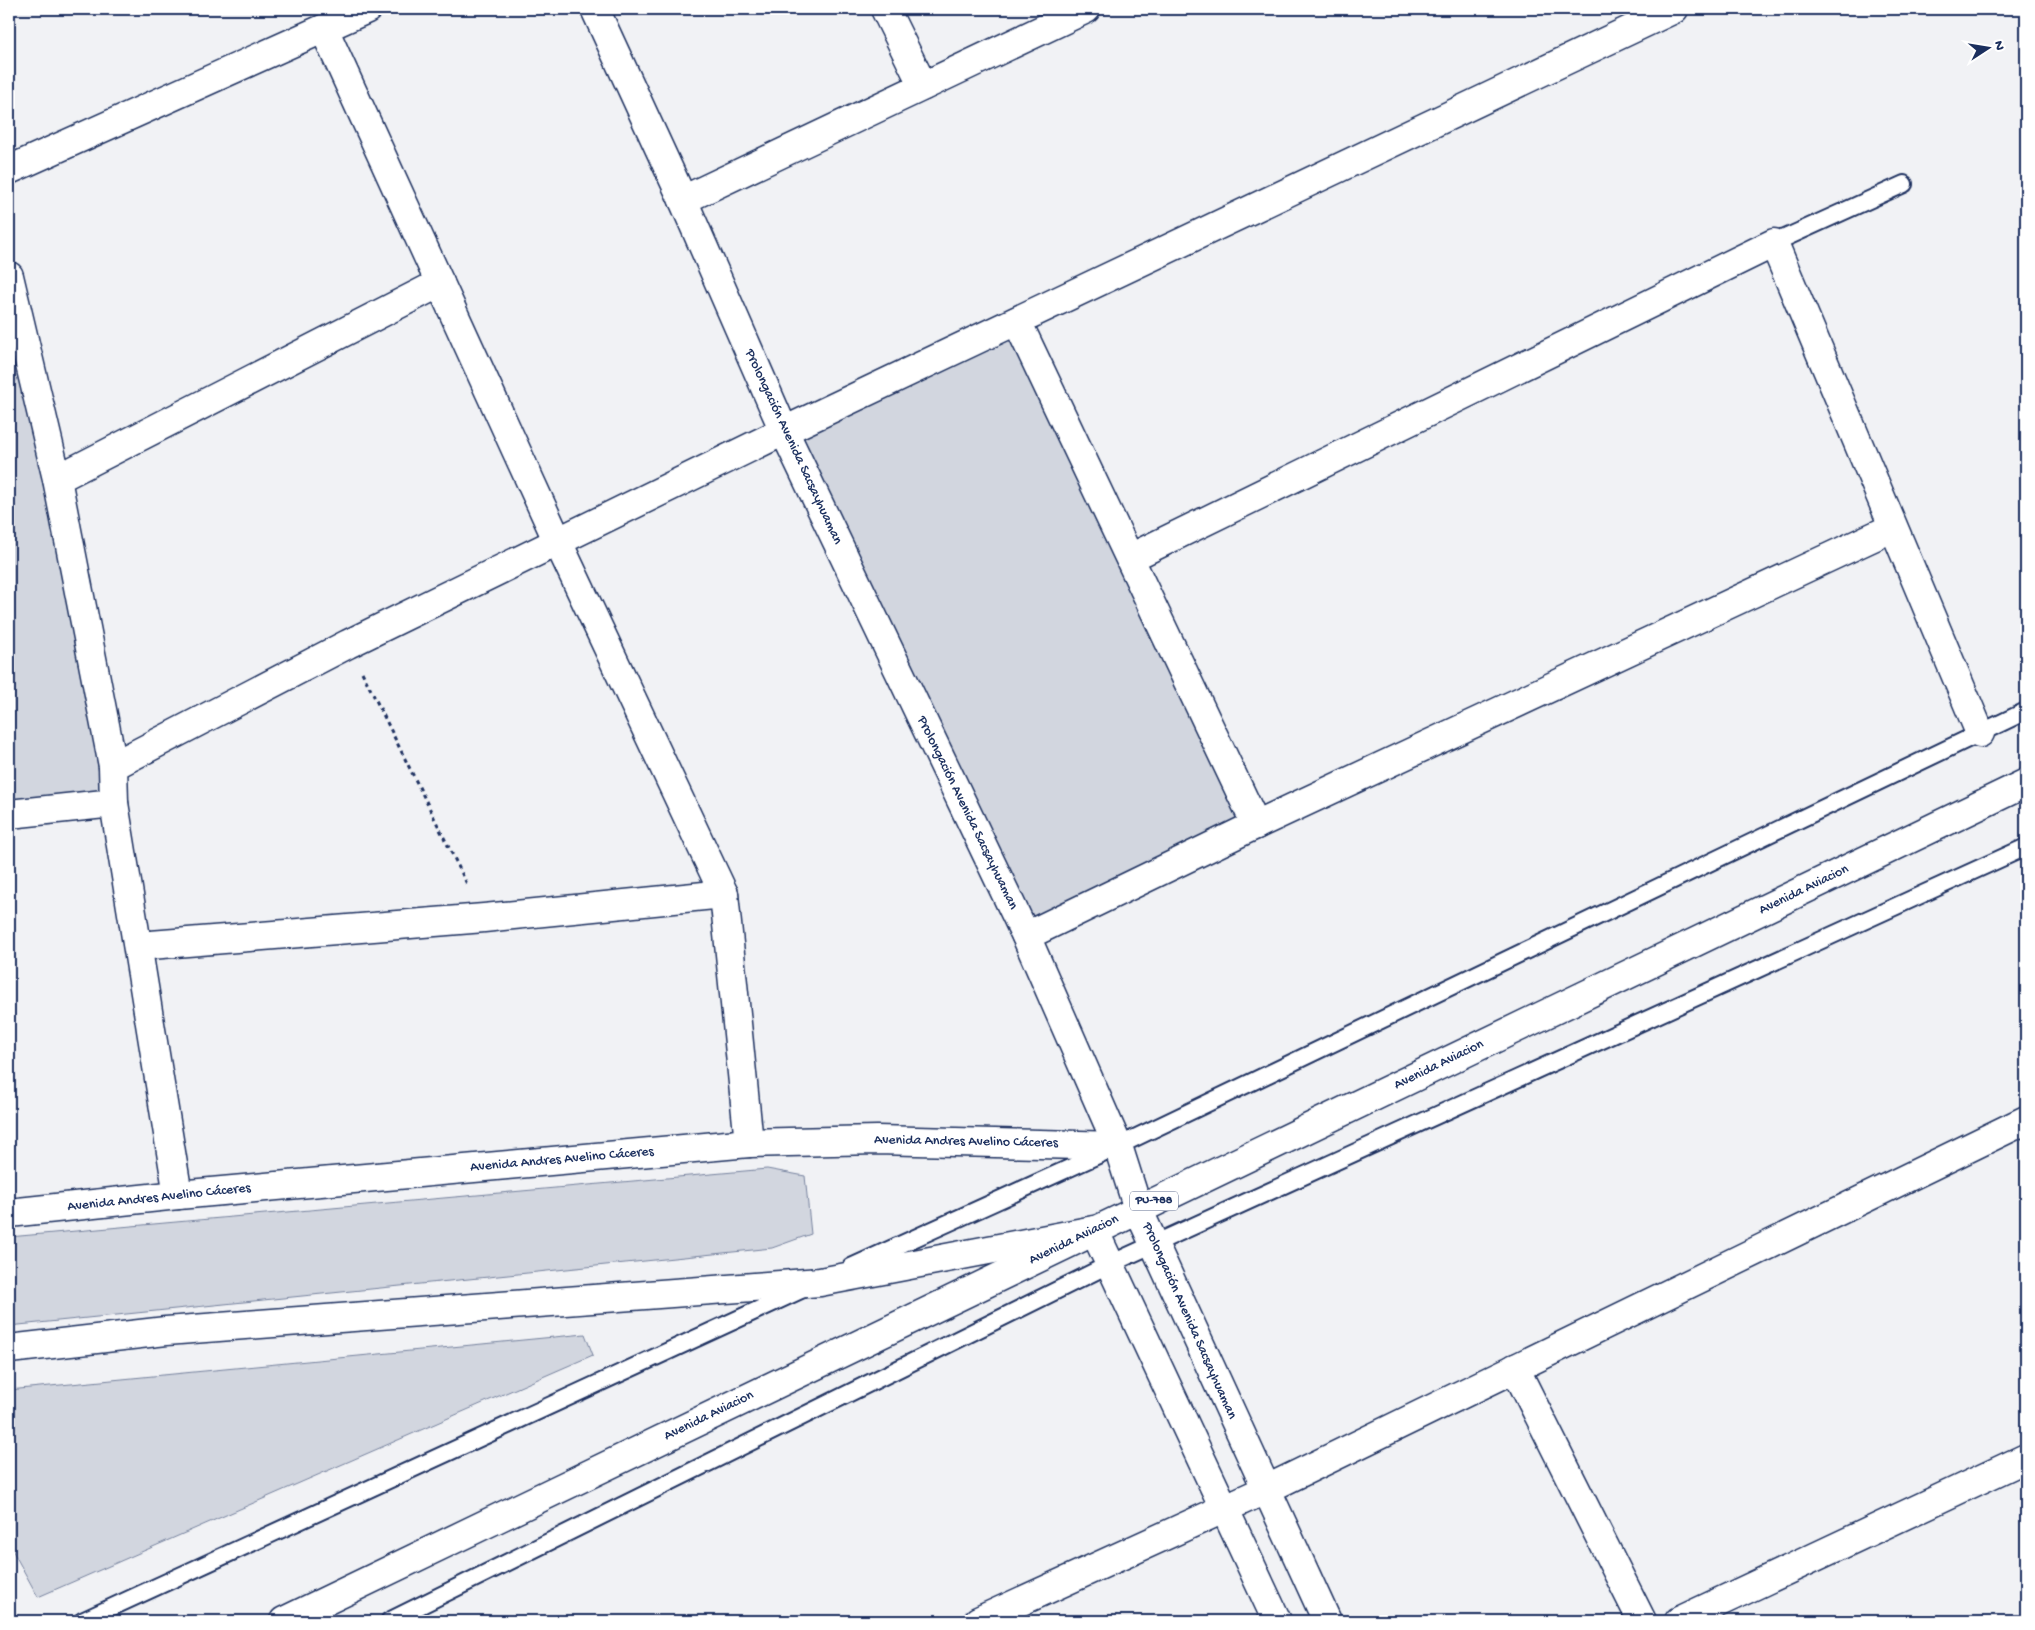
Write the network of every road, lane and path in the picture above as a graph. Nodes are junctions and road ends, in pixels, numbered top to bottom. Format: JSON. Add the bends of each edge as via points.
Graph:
{"nodes":[{"id":1,"x":366,"y":9,"type":"edge"},
{"id":2,"x":595,"y":9,"type":"edge"},
{"id":3,"x":885,"y":9,"type":"edge"},
{"id":4,"x":1086,"y":9,"type":"edge"},
{"id":5,"x":1664,"y":11,"type":"edge"},
{"id":6,"x":324,"y":30,"type":"junction"},
{"id":7,"x":922,"y":86,"type":"junction"},
{"id":8,"x":9,"y":170,"type":"edge"},
{"id":9,"x":1904,"y":184,"type":"dead end"},
{"id":10,"x":683,"y":200,"type":"junction"},
{"id":11,"x":1774,"y":243,"type":"junction"},
{"id":12,"x":9,"y":276,"type":"edge"},
{"id":13,"x":440,"y":282,"type":"junction"},
{"id":14,"x":1017,"y":321,"type":"junction"},
{"id":15,"x":784,"y":431,"type":"junction"},
{"id":16,"x":56,"y":479,"type":"junction"},
{"id":17,"x":1892,"y":528,"type":"junction"},
{"id":18,"x":558,"y":542,"type":"junction"},
{"id":19,"x":1130,"y":558,"type":"junction"},
{"id":20,"x":348,"y":644,"type":"junction"},
{"id":21,"x":2026,"y":711,"type":"edge"},
{"id":22,"x":1980,"y":733,"type":"junction"},
{"id":23,"x":112,"y":766,"type":"junction"},
{"id":24,"x":2026,"y":783,"type":"edge"},
{"id":25,"x":114,"y":803,"type":"junction"},
{"id":26,"x":9,"y":814,"type":"edge"},
{"id":27,"x":1256,"y":825,"type":"junction"},
{"id":28,"x":2026,"y":847,"type":"edge"},
{"id":29,"x":724,"y":894,"type":"junction"},
{"id":30,"x":484,"y":918,"type":"junction"},
{"id":31,"x":1026,"y":936,"type":"junction"},
{"id":32,"x":138,"y":946,"type":"junction"},
{"id":33,"x":2026,"y":1120,"type":"edge"},
{"id":34,"x":750,"y":1143,"type":"junction"},
{"id":35,"x":1118,"y":1146,"type":"junction"},
{"id":36,"x":178,"y":1195,"type":"junction"},
{"id":37,"x":1138,"y":1209,"type":"junction"},
{"id":38,"x":9,"y":1213,"type":"edge"},
{"id":39,"x":1094,"y":1230,"type":"junction"},
{"id":40,"x":1155,"y":1244,"type":"junction"},
{"id":41,"x":1110,"y":1264,"type":"junction"},
{"id":42,"x":820,"y":1282,"type":"junction"},
{"id":43,"x":9,"y":1349,"type":"edge"},
{"id":44,"x":1515,"y":1368,"type":"junction"},
{"id":45,"x":2026,"y":1458,"type":"edge"},
{"id":46,"x":1265,"y":1490,"type":"junction"},
{"id":47,"x":1224,"y":1508,"type":"junction"},
{"id":48,"x":995,"y":1618,"type":"edge"},
{"id":49,"x":82,"y":1621,"type":"edge"},
{"id":50,"x":285,"y":1621,"type":"edge"},
{"id":51,"x":389,"y":1621,"type":"edge"},
{"id":52,"x":1277,"y":1621,"type":"edge"},
{"id":53,"x":1327,"y":1621,"type":"edge"},
{"id":54,"x":1642,"y":1621,"type":"edge"},
{"id":55,"x":1679,"y":1621,"type":"edge"}],
"edges":[{"from":1,"to":6,"type":"street"},
{"from":2,"to":10,"type":"street","name":"Prolongación Avenida Sacsayhuaman"},
{"from":3,"to":7,"type":"street"},
{"from":4,"to":7,"type":"street"},
{"from":5,"to":14,"type":"street"},
{"from":6,"to":8,"type":"street"},
{"from":6,"to":13,"type":"street"},
{"from":7,"to":10,"type":"street"},
{"from":9,"to":11,"type":"lane"},
{"from":10,"to":15,"type":"street","name":"Prolongación Avenida Sacsayhuaman"},
{"from":11,"to":17,"type":"street"},
{"from":11,"to":19,"type":"street"},
{"from":12,"to":16,"type":"street"},
{"from":13,"to":16,"type":"street"},
{"from":13,"to":18,"type":"street"},
{"from":14,"to":15,"type":"street"},
{"from":14,"to":19,"type":"street"},
{"from":15,"to":18,"type":"street"},
{"from":15,"to":31,"type":"street","name":"Prolongación Avenida Sacsayhuaman"},
{"from":16,"to":23,"type":"street"},
{"from":17,"to":22,"type":"street"},
{"from":17,"to":27,"type":"street"},
{"from":18,"to":20,"type":"street"},
{"from":18,"to":29,"type":"street"},
{"from":19,"to":27,"type":"street"},
{"from":20,"to":23,"type":"street"},
{"from":20,"to":30,"type":"path"},
{"from":21,"to":22,"type":"lane"},
{"from":22,"to":35,"type":"lane"},
{"from":23,"to":25,"type":"street"},
{"from":24,"to":37,"type":"street","name":"Avenida Aviacion","number":"PU-788"},
{"from":25,"to":26,"type":"street"},
{"from":25,"to":32,"type":"street"},
{"from":27,"to":31,"type":"street"},
{"from":28,"to":40,"type":"lane"},
{"from":29,"to":30,"type":"street"},
{"from":29,"to":34,"type":"street"},
{"from":30,"to":32,"type":"street"},
{"from":31,"to":35,"type":"street","name":"Prolongación Avenida Sacsayhuaman"},
{"from":32,"to":36,"type":"street"},
{"from":33,"to":44,"type":"street"},
{"from":34,"to":35,"type":"street","name":"Avenida Andres Avelino Cáceres","via":[[877,1140]]},
{"from":34,"to":36,"type":"street","name":"Avenida Andres Avelino Cáceres"},
{"from":35,"to":37,"type":"street","name":"Prolongación Avenida Sacsayhuaman"},
{"from":35,"to":42,"type":"lane"},
{"from":36,"to":38,"type":"street","name":"Avenida Andres Avelino Cáceres"},
{"from":37,"to":39,"type":"street","name":"Avenida Aviacion","number":"PU-788"},
{"from":37,"to":40,"type":"street","name":"Prolongación Avenida Sacsayhuaman"},
{"from":39,"to":41,"type":"street"},
{"from":39,"to":42,"type":"street"},
{"from":39,"to":50,"type":"street","name":"Avenida Aviacion","number":"PU-788"},
{"from":40,"to":41,"type":"lane"},
{"from":40,"to":46,"type":"street","name":"Prolongación Avenida Sacsayhuaman"},
{"from":41,"to":47,"type":"street"},
{"from":41,"to":51,"type":"lane"},
{"from":42,"to":43,"type":"street","via":[[166,1331]]},
{"from":42,"to":49,"type":"lane"},
{"from":44,"to":46,"type":"street"},
{"from":44,"to":54,"type":"street"},
{"from":45,"to":55,"type":"street"},
{"from":46,"to":47,"type":"street"},
{"from":46,"to":53,"type":"street","name":"Prolongación Avenida Sacsayhuaman"},
{"from":47,"to":48,"type":"street"},
{"from":47,"to":52,"type":"street"}]}
